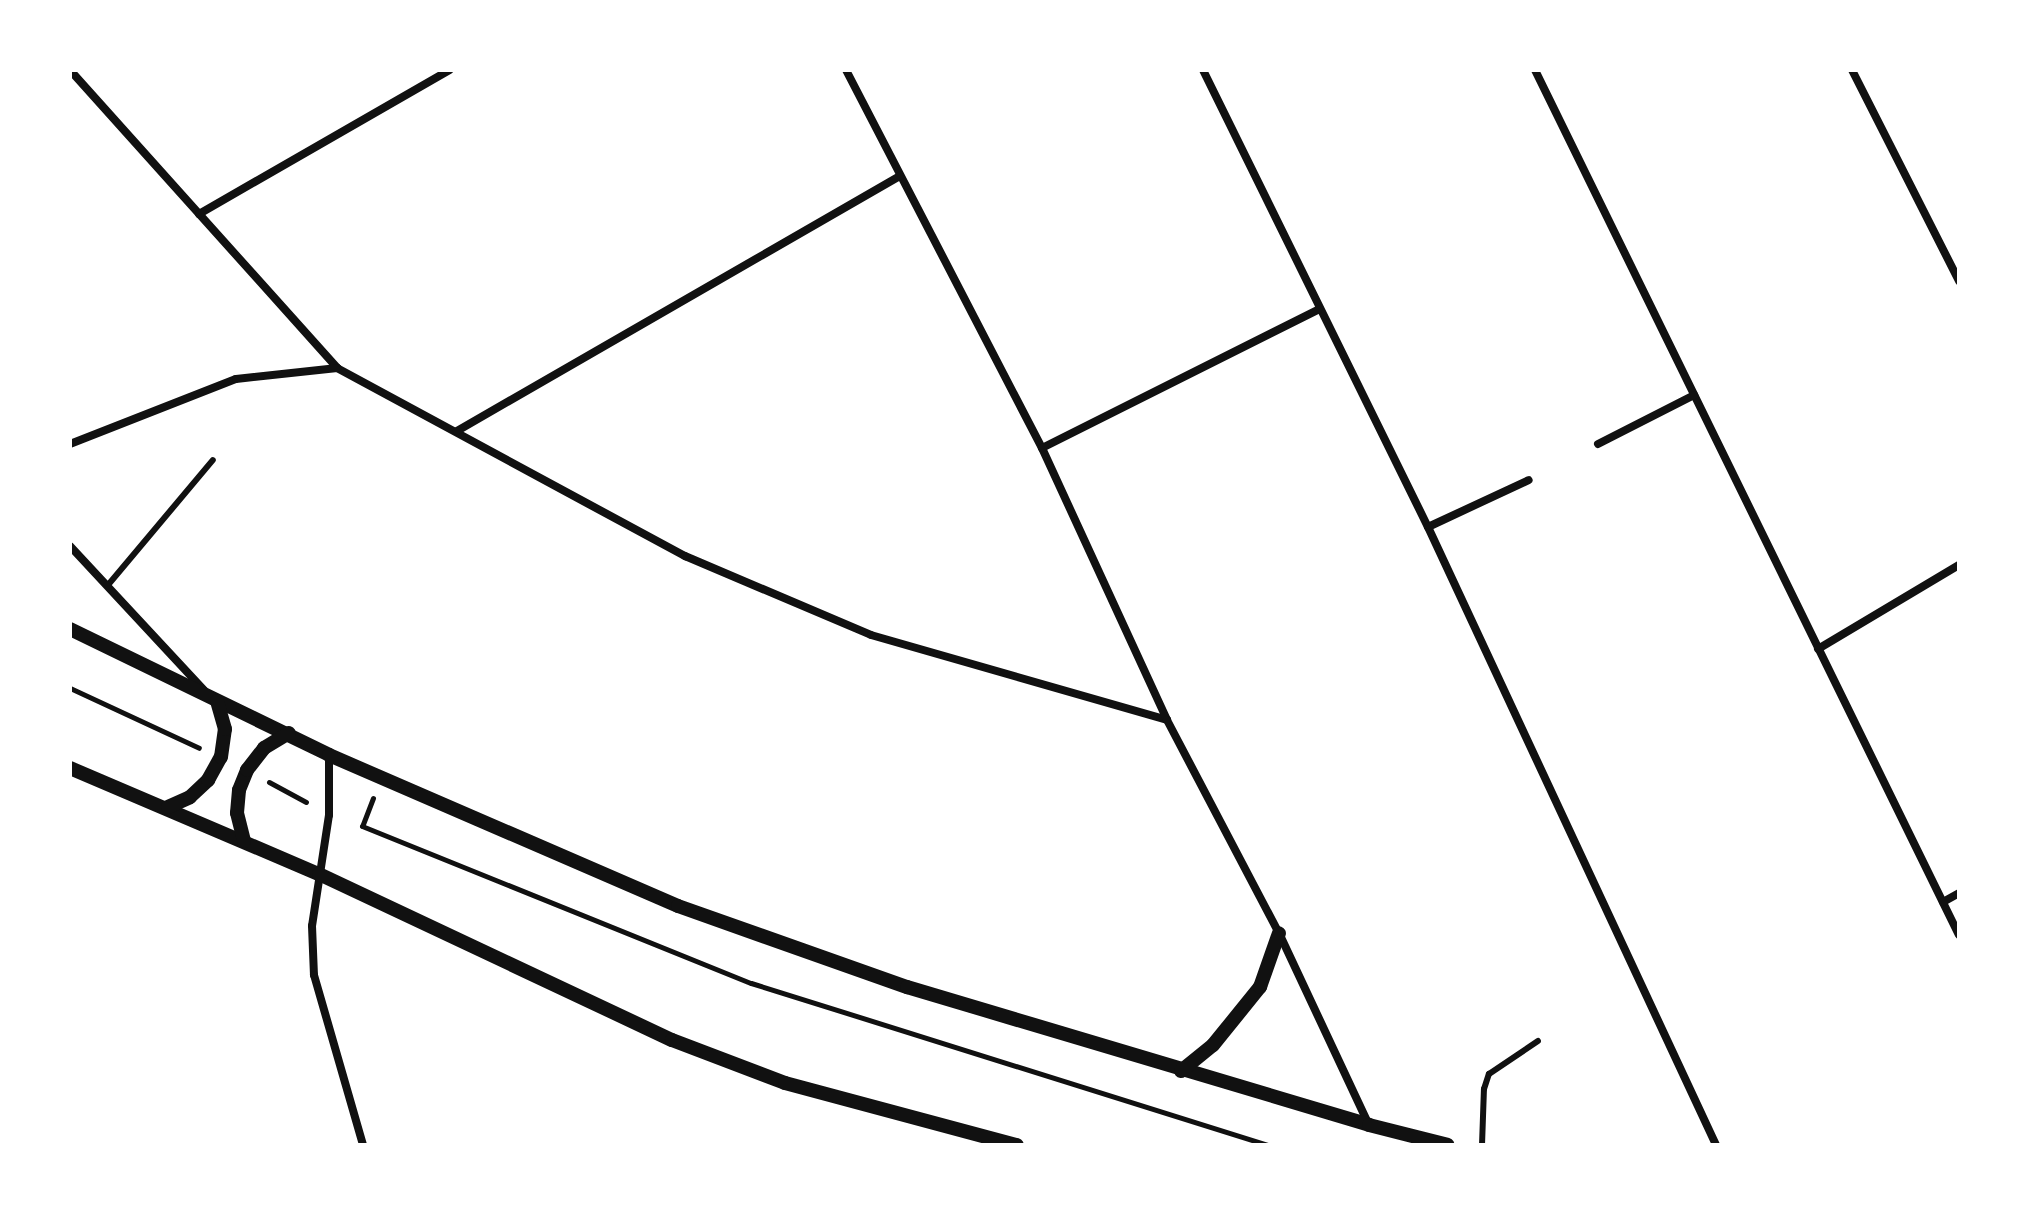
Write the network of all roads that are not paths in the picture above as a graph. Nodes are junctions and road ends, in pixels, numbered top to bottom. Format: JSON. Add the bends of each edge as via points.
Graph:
{"nodes":[{"id":1,"x":70,"y":70,"type":"edge"},
{"id":2,"x":449,"y":70,"type":"edge"},
{"id":3,"x":846,"y":70,"type":"edge"},
{"id":4,"x":1203,"y":70,"type":"edge"},
{"id":5,"x":1535,"y":70,"type":"edge"},
{"id":6,"x":1852,"y":70,"type":"edge"},
{"id":7,"x":900,"y":176,"type":"junction"},
{"id":8,"x":199,"y":214,"type":"junction"},
{"id":9,"x":1959,"y":281,"type":"edge"},
{"id":10,"x":1318,"y":310,"type":"junction"},
{"id":11,"x":337,"y":368,"type":"junction"},
{"id":12,"x":1694,"y":395,"type":"junction"},
{"id":13,"x":457,"y":431,"type":"junction"},
{"id":14,"x":70,"y":444,"type":"edge"},
{"id":15,"x":1598,"y":444,"type":"dead end"},
{"id":16,"x":1042,"y":448,"type":"junction"},
{"id":17,"x":213,"y":460,"type":"dead end"},
{"id":18,"x":1529,"y":480,"type":"dead end"},
{"id":19,"x":1428,"y":527,"type":"junction"},
{"id":20,"x":70,"y":546,"type":"edge"},
{"id":21,"x":1959,"y":565,"type":"edge"},
{"id":22,"x":108,"y":585,"type":"junction"},
{"id":23,"x":70,"y":629,"type":"edge"},
{"id":24,"x":1818,"y":649,"type":"junction"},
{"id":25,"x":215,"y":700,"type":"junction"},
{"id":26,"x":1167,"y":720,"type":"junction"},
{"id":27,"x":289,"y":733,"type":"junction"},
{"id":28,"x":329,"y":755,"type":"junction"},
{"id":29,"x":70,"y":768,"type":"edge"},
{"id":30,"x":168,"y":807,"type":"junction"},
{"id":31,"x":244,"y":841,"type":"junction"},
{"id":32,"x":319,"y":874,"type":"junction"},
{"id":33,"x":1959,"y":893,"type":"edge"},
{"id":34,"x":1943,"y":902,"type":"junction"},
{"id":35,"x":1279,"y":933,"type":"junction"},
{"id":36,"x":1959,"y":935,"type":"edge"},
{"id":37,"x":1538,"y":1041,"type":"dead end"},
{"id":38,"x":1181,"y":1071,"type":"junction"},
{"id":39,"x":1369,"y":1125,"type":"junction"},
{"id":40,"x":363,"y":1145,"type":"edge"},
{"id":41,"x":1017,"y":1145,"type":"edge"},
{"id":42,"x":1448,"y":1145,"type":"edge"},
{"id":43,"x":1482,"y":1145,"type":"edge"},
{"id":44,"x":1716,"y":1145,"type":"edge"}],
"edges":[{"from":1,"to":8,"type":"street"},
{"from":2,"to":8,"type":"street"},
{"from":3,"to":7,"type":"street"},
{"from":4,"to":10,"type":"street"},
{"from":5,"to":12,"type":"street"},
{"from":6,"to":9,"type":"street"},
{"from":7,"to":13,"type":"street"},
{"from":7,"to":16,"type":"street"},
{"from":8,"to":11,"type":"street"},
{"from":10,"to":16,"type":"street"},
{"from":10,"to":19,"type":"street"},
{"from":11,"to":13,"type":"street"},
{"from":11,"to":14,"type":"street","via":[[236,379]]},
{"from":12,"to":15,"type":"street"},
{"from":12,"to":24,"type":"street"},
{"from":13,"to":26,"type":"street","via":[[685,556],[871,635]]},
{"from":16,"to":26,"type":"street"},
{"from":17,"to":22,"type":"lane"},
{"from":18,"to":19,"type":"street"},
{"from":19,"to":44,"type":"street"},
{"from":20,"to":22,"type":"street"},
{"from":21,"to":24,"type":"street"},
{"from":22,"to":25,"type":"street"},
{"from":23,"to":25,"type":"street"},
{"from":24,"to":34,"type":"street"},
{"from":25,"to":27,"type":"street"},
{"from":25,"to":30,"type":"street","via":[[225,729],[221,757],[190,797]]},
{"from":26,"to":35,"type":"street"},
{"from":27,"to":28,"type":"street"},
{"from":27,"to":31,"type":"street","via":[[264,748],[247,770],[237,813]]},
{"from":28,"to":32,"type":"street","via":[[329,815]]},
{"from":28,"to":38,"type":"street","via":[[678,906],[907,987]]},
{"from":29,"to":30,"type":"street"},
{"from":30,"to":31,"type":"street"},
{"from":31,"to":32,"type":"street"},
{"from":32,"to":40,"type":"street","via":[[312,926],[314,975]]},
{"from":32,"to":41,"type":"street","via":[[672,1040],[785,1083]]},
{"from":33,"to":34,"type":"street"},
{"from":34,"to":36,"type":"street"},
{"from":35,"to":38,"type":"street","via":[[1260,987],[1213,1045]]},
{"from":35,"to":39,"type":"street"},
{"from":37,"to":43,"type":"lane","via":[[1489,1074]]},
{"from":38,"to":39,"type":"street"},
{"from":39,"to":42,"type":"street"}]}
